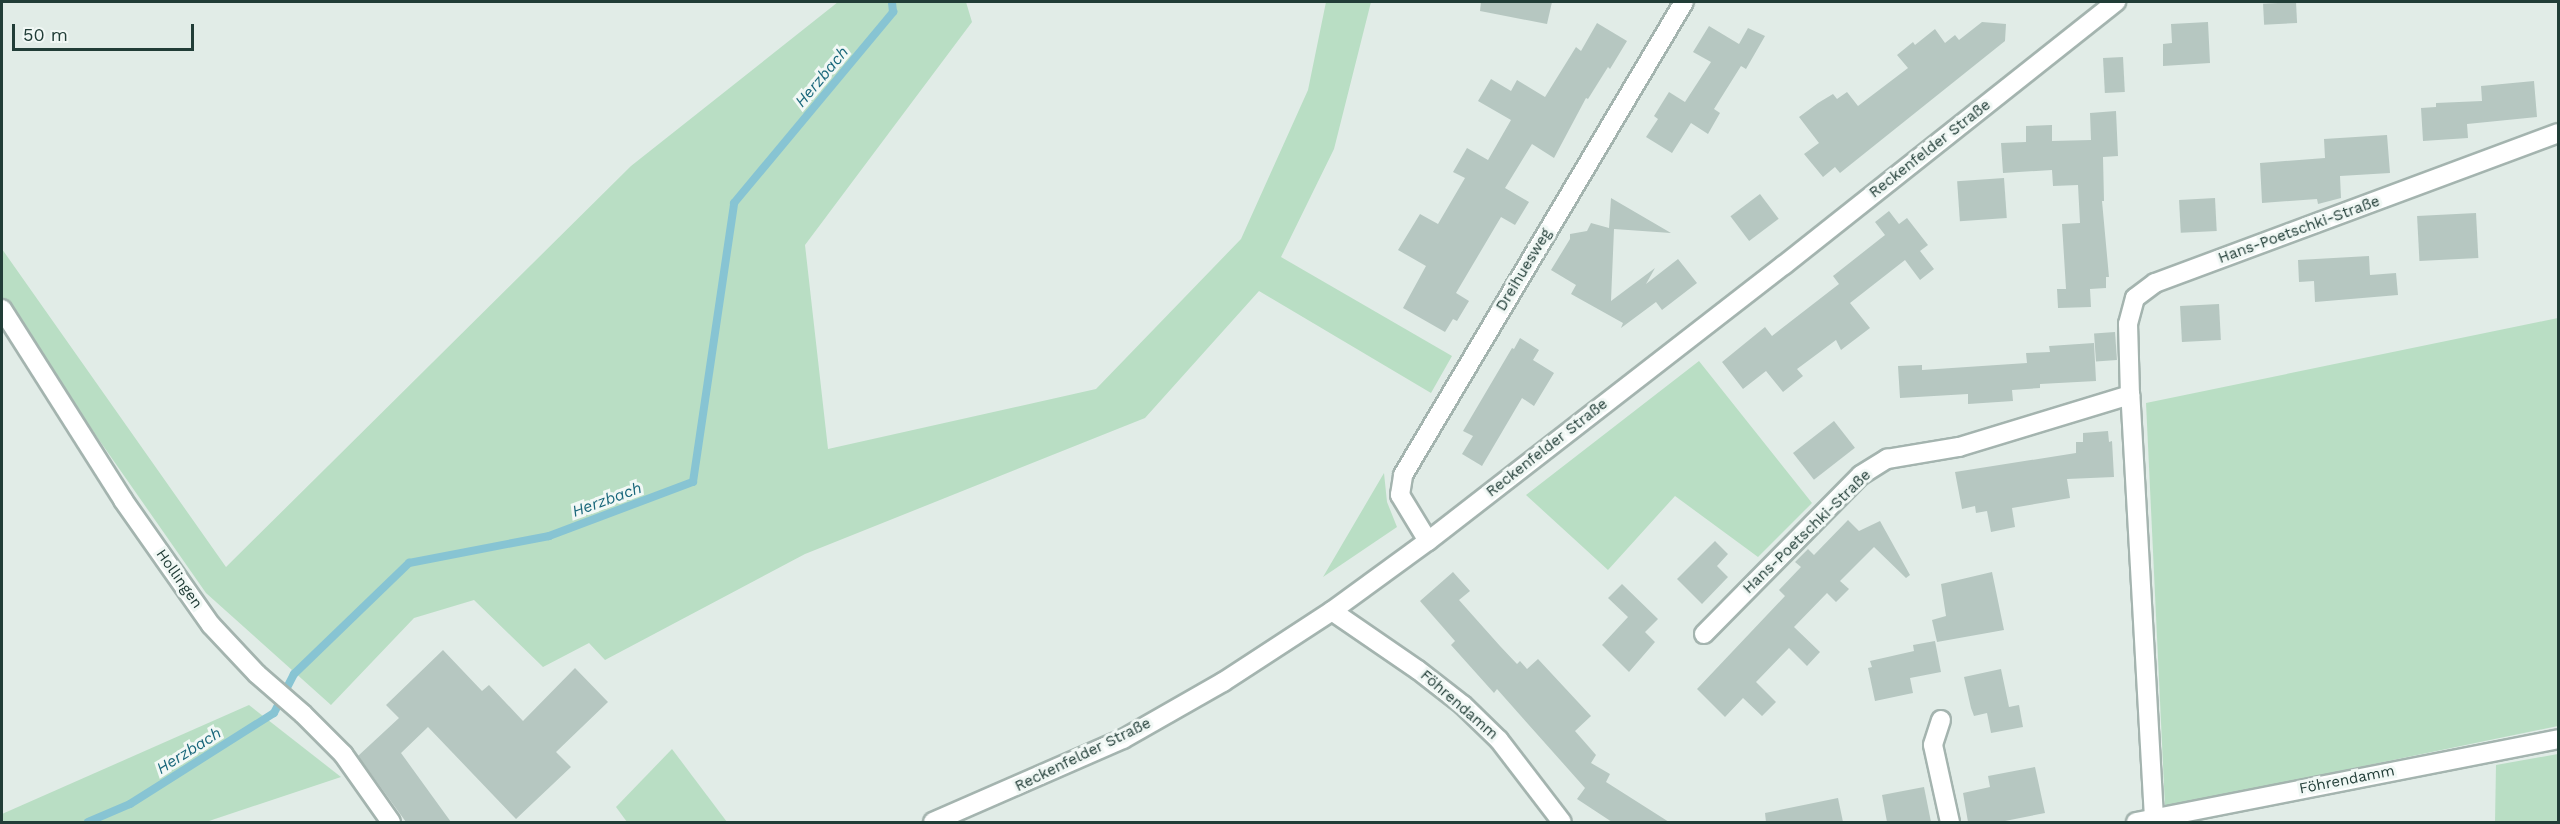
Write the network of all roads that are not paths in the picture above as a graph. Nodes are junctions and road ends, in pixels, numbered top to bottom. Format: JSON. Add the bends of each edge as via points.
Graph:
{"nodes":[{"id":1,"x":1684,"y":2,"type":"edge"},
{"id":2,"x":2116,"y":2,"type":"edge"},
{"id":3,"x":2559,"y":133,"type":"edge"},
{"id":4,"x":2,"y":309,"type":"edge"},
{"id":5,"x":2130,"y":395,"type":"junction"},
{"id":6,"x":1428,"y":541,"type":"junction"},
{"id":7,"x":1332,"y":611,"type":"junction"},
{"id":8,"x":1704,"y":634,"type":"dead end"},
{"id":9,"x":1941,"y":720,"type":"dead end"},
{"id":10,"x":2559,"y":739,"type":"edge"},
{"id":11,"x":2154,"y":818,"type":"junction"},
{"id":12,"x":391,"y":822,"type":"edge"},
{"id":13,"x":933,"y":822,"type":"edge"},
{"id":14,"x":1562,"y":822,"type":"edge"},
{"id":15,"x":1950,"y":822,"type":"edge"},
{"id":16,"x":2136,"y":822,"type":"edge"}],
"edges":[{"from":1,"to":6,"type":"street","name":"Dreihuesweg","via":[[1403,475],[1400,495]]},
{"from":2,"to":6,"type":"street","name":"Reckenfelder Straße"},
{"from":3,"to":5,"type":"street","name":"Hans-Poetschki-Straße","via":[[2155,284],[2135,298],[2128,324]]},
{"from":4,"to":12,"type":"street","name":"Hollingen","via":[[123,500],[211,625],[266,683],[343,754]]},
{"from":5,"to":8,"type":"street","name":"Hans-Poetschki-Straße","via":[[1959,447],[1887,459],[1861,475]]},
{"from":5,"to":11,"type":"street","name":"Hans-Poetschki-Straße"},
{"from":6,"to":7,"type":"street","name":"Reckenfelder Straße"},
{"from":7,"to":13,"type":"street","name":"Reckenfelder Straße","via":[[1222,682],[1123,739]]},
{"from":7,"to":14,"type":"street","name":"Föhrendamm","via":[[1463,705],[1499,740]]},
{"from":9,"to":15,"type":"street","via":[[1933,745]]},
{"from":10,"to":11,"type":"street","name":"Föhrendamm"},
{"from":11,"to":16,"type":"street","name":"Föhrendamm"}]}
